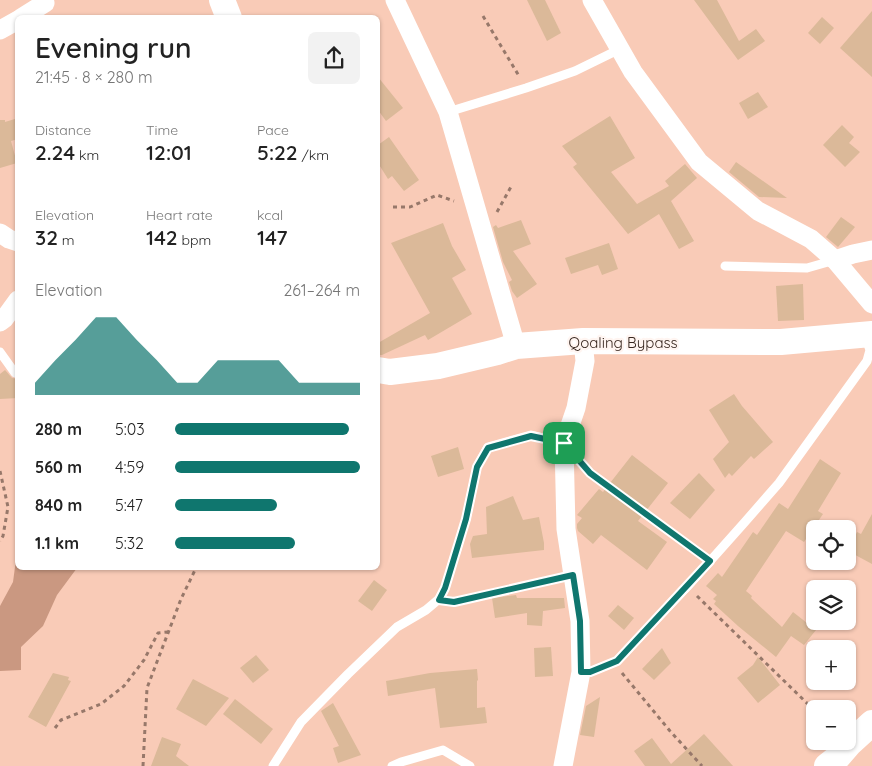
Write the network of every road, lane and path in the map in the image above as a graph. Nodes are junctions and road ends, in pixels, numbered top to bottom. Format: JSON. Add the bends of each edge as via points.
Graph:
{"nodes":[{"id":1,"x":222,"y":0,"type":"edge"},
{"id":2,"x":395,"y":0,"type":"edge"},
{"id":3,"x":592,"y":0,"type":"edge"},
{"id":4,"x":46,"y":7,"type":"edge"},
{"id":5,"x":28,"y":15,"type":"edge"},
{"id":6,"x":228,"y":15,"type":"edge"},
{"id":7,"x":483,"y":16,"type":"dead end"},
{"id":8,"x":15,"y":22,"type":"edge"},
{"id":9,"x":0,"y":30,"type":"edge"},
{"id":10,"x":620,"y":49,"type":"junction"},
{"id":11,"x":526,"y":88,"type":"junction"},
{"id":12,"x":448,"y":112,"type":"junction"},
{"id":13,"x":512,"y":185,"type":"dead end"},
{"id":14,"x":474,"y":204,"type":"junction"},
{"id":15,"x":393,"y":207,"type":"dead end"},
{"id":16,"x":481,"y":228,"type":"junction"},
{"id":17,"x":0,"y":233,"type":"edge"},
{"id":18,"x":15,"y":241,"type":"edge"},
{"id":19,"x":872,"y":250,"type":"edge"},
{"id":20,"x":835,"y":260,"type":"junction"},
{"id":21,"x":724,"y":266,"type":"dead end"},
{"id":22,"x":15,"y":304,"type":"edge"},
{"id":23,"x":872,"y":304,"type":"edge"},
{"id":24,"x":0,"y":322,"type":"edge"},
{"id":25,"x":868,"y":334,"type":"edge"},
{"id":26,"x":583,"y":342,"type":"junction"},
{"id":27,"x":516,"y":346,"type":"junction"},
{"id":28,"x":0,"y":352,"type":"edge"},
{"id":29,"x":380,"y":370,"type":"edge"},
{"id":30,"x":15,"y":374,"type":"dead end"},
{"id":31,"x":564,"y":443,"type":"junction"},
{"id":32,"x":0,"y":471,"type":"edge"},
{"id":33,"x":0,"y":541,"type":"edge"},
{"id":34,"x":710,"y":561,"type":"junction"},
{"id":35,"x":195,"y":570,"type":"edge"},
{"id":36,"x":573,"y":575,"type":"junction"},
{"id":37,"x":687,"y":586,"type":"junction"},
{"id":38,"x":439,"y":600,"type":"junction"},
{"id":39,"x":168,"y":632,"type":"junction"},
{"id":40,"x":617,"y":661,"type":"junction"},
{"id":41,"x":581,"y":672,"type":"junction"},
{"id":42,"x":806,"y":701,"type":"edge"},
{"id":43,"x":872,"y":723,"type":"edge"},
{"id":44,"x":55,"y":728,"type":"dead end"},
{"id":45,"x":835,"y":762,"type":"edge"},
{"id":46,"x":142,"y":766,"type":"edge"},
{"id":47,"x":273,"y":766,"type":"edge"},
{"id":48,"x":392,"y":766,"type":"edge"},
{"id":49,"x":470,"y":766,"type":"edge"},
{"id":50,"x":562,"y":766,"type":"edge"},
{"id":51,"x":702,"y":766,"type":"edge"}],
"edges":[{"from":1,"to":6,"type":"main road"},
{"from":2,"to":12,"type":"street"},
{"from":3,"to":10,"type":"street"},
{"from":4,"to":5,"type":"street"},
{"from":7,"to":11,"type":"path"},
{"from":8,"to":9,"type":"street"},
{"from":10,"to":11,"type":"lane"},
{"from":10,"to":20,"type":"street","via":[[633,72],[699,162],[758,212],[811,239]]},
{"from":11,"to":12,"type":"lane"},
{"from":12,"to":14,"type":"street"},
{"from":13,"to":16,"type":"path","via":[[494,218]]},
{"from":14,"to":15,"type":"path","via":[[463,204],[436,195],[410,207]]},
{"from":14,"to":16,"type":"street"},
{"from":16,"to":27,"type":"street"},
{"from":17,"to":18,"type":"street"},
{"from":19,"to":20,"type":"street"},
{"from":20,"to":21,"type":"lane","via":[[807,268]]},
{"from":20,"to":23,"type":"street"},
{"from":22,"to":24,"type":"street"},
{"from":25,"to":26,"type":"main road","name":"Qoaling Bypass","via":[[781,342]]},
{"from":25,"to":34,"type":"lane","via":[[870,350],[867,361],[779,482]]},
{"from":26,"to":27,"type":"main road","name":"Qoaling Bypass"},
{"from":26,"to":31,"type":"street","via":[[585,361],[576,408]]},
{"from":27,"to":29,"type":"main road","name":"Qoaling Bypass","via":[[438,366]]},
{"from":28,"to":30,"type":"lane"},
{"from":31,"to":34,"type":"path","via":[[590,473]]},
{"from":31,"to":36,"type":"street","via":[[566,529]]},
{"from":31,"to":38,"type":"lane","via":[[531,436],[488,448],[477,467],[466,519]]},
{"from":32,"to":33,"type":"path","via":[[8,507]]},
{"from":34,"to":37,"type":"lane"},
{"from":35,"to":39,"type":"path"},
{"from":36,"to":38,"type":"path","via":[[454,602]]},
{"from":36,"to":41,"type":"street","via":[[580,621]]},
{"from":37,"to":40,"type":"lane"},
{"from":37,"to":42,"type":"path"},
{"from":38,"to":47,"type":"lane","via":[[397,627],[348,674],[302,722]]},
{"from":39,"to":44,"type":"path","via":[[158,633],[144,660],[124,686],[101,704],[61,720]]},
{"from":39,"to":46,"type":"path","via":[[147,688]]},
{"from":40,"to":41,"type":"lane","via":[[590,672]]},
{"from":40,"to":51,"type":"path","via":[[622,673]]},
{"from":41,"to":50,"type":"street"},
{"from":43,"to":45,"type":"main road"},
{"from":48,"to":49,"type":"lane","via":[[443,750]]}]}
